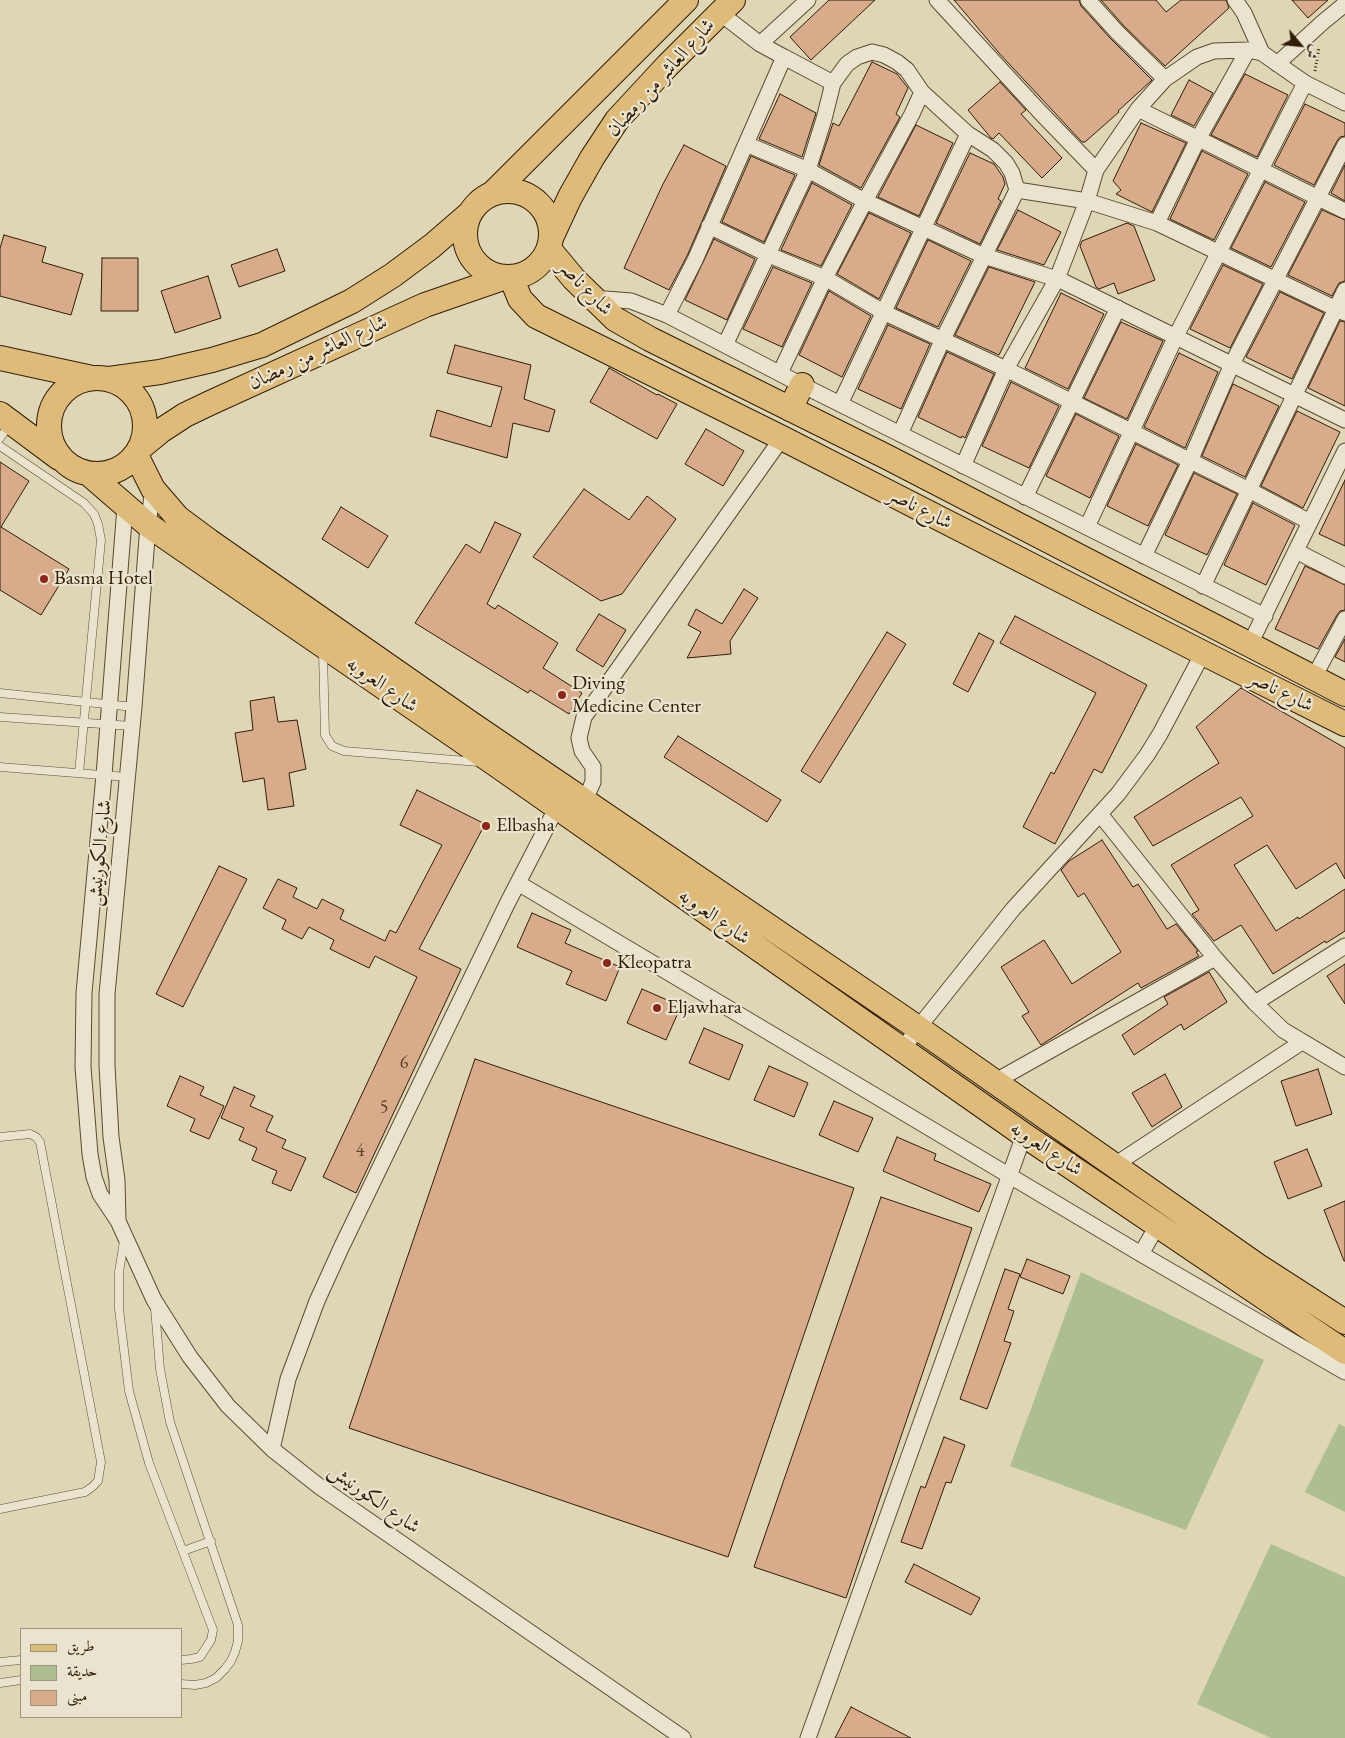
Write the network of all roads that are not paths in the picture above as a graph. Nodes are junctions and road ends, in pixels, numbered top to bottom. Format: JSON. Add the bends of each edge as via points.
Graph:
{"nodes":[{"id":1,"x":686,"y":0,"type":"edge"},
{"id":2,"x":808,"y":0,"type":"edge"},
{"id":3,"x":937,"y":0,"type":"edge"},
{"id":4,"x":1088,"y":0,"type":"edge"},
{"id":5,"x":1235,"y":0,"type":"edge"},
{"id":6,"x":1345,"y":4,"type":"edge"},
{"id":7,"x":726,"y":7,"type":"edge"},
{"id":8,"x":760,"y":44,"type":"junction"},
{"id":9,"x":1255,"y":51,"type":"junction"},
{"id":10,"x":784,"y":57,"type":"junction"},
{"id":11,"x":1278,"y":64,"type":"junction"},
{"id":12,"x":1165,"y":79,"type":"junction"},
{"id":13,"x":833,"y":83,"type":"junction"},
{"id":14,"x":1309,"y":86,"type":"junction"},
{"id":15,"x":922,"y":92,"type":"junction"},
{"id":16,"x":1345,"y":103,"type":"edge"},
{"id":17,"x":1138,"y":109,"type":"junction"},
{"id":18,"x":968,"y":134,"type":"junction"},
{"id":19,"x":1198,"y":139,"type":"junction"},
{"id":20,"x":746,"y":144,"type":"junction"},
{"id":21,"x":1345,"y":145,"type":"edge"},
{"id":22,"x":1260,"y":169,"type":"junction"},
{"id":23,"x":808,"y":170,"type":"junction"},
{"id":24,"x":1096,"y":170,"type":"junction"},
{"id":25,"x":1017,"y":190,"type":"junction"},
{"id":26,"x":493,"y":192,"type":"junction"},
{"id":27,"x":1318,"y":198,"type":"junction"},
{"id":28,"x":864,"y":200,"type":"junction"},
{"id":29,"x":1087,"y":201,"type":"junction"},
{"id":30,"x":1345,"y":211,"type":"edge"},
{"id":31,"x":469,"y":214,"type":"junction"},
{"id":32,"x":1157,"y":223,"type":"junction"},
{"id":33,"x":709,"y":226,"type":"junction"},
{"id":34,"x":924,"y":227,"type":"junction"},
{"id":35,"x":550,"y":243,"type":"junction"},
{"id":36,"x":1218,"y":252,"type":"junction"},
{"id":37,"x":769,"y":255,"type":"junction"},
{"id":38,"x":984,"y":256,"type":"junction"},
{"id":39,"x":508,"y":277,"type":"junction"},
{"id":40,"x":825,"y":278,"type":"junction"},
{"id":41,"x":1056,"y":278,"type":"junction"},
{"id":42,"x":1276,"y":280,"type":"junction"},
{"id":43,"x":1345,"y":290,"type":"edge"},
{"id":44,"x":592,"y":298,"type":"junction"},
{"id":45,"x":1118,"y":308,"type":"junction"},
{"id":46,"x":1341,"y":311,"type":"edge"},
{"id":47,"x":884,"y":313,"type":"junction"},
{"id":48,"x":667,"y":315,"type":"junction"},
{"id":49,"x":1176,"y":336,"type":"junction"},
{"id":50,"x":942,"y":341,"type":"junction"},
{"id":51,"x":725,"y":345,"type":"junction"},
{"id":52,"x":0,"y":358,"type":"edge"},
{"id":53,"x":1232,"y":364,"type":"junction"},
{"id":54,"x":1006,"y":369,"type":"junction"},
{"id":55,"x":780,"y":373,"type":"junction"},
{"id":56,"x":100,"y":379,"type":"junction"},
{"id":57,"x":802,"y":385,"type":"junction"},
{"id":58,"x":1294,"y":395,"type":"junction"},
{"id":59,"x":1071,"y":402,"type":"junction"},
{"id":60,"x":840,"y":404,"type":"junction"},
{"id":61,"x":790,"y":409,"type":"junction"},
{"id":62,"x":1345,"y":420,"type":"edge"},
{"id":63,"x":4,"y":425,"type":"edge"},
{"id":64,"x":1132,"y":432,"type":"junction"},
{"id":65,"x":900,"y":434,"type":"junction"},
{"id":66,"x":782,"y":438,"type":"junction"},
{"id":67,"x":0,"y":446,"type":"edge"},
{"id":68,"x":138,"y":452,"type":"junction"},
{"id":69,"x":1344,"y":456,"type":"edge"},
{"id":70,"x":887,"y":457,"type":"junction"},
{"id":71,"x":62,"y":460,"type":"junction"},
{"id":72,"x":1190,"y":461,"type":"junction"},
{"id":73,"x":963,"y":466,"type":"junction"},
{"id":74,"x":89,"y":474,"type":"junction"},
{"id":75,"x":871,"y":484,"type":"junction"},
{"id":76,"x":153,"y":489,"type":"junction"},
{"id":77,"x":1249,"y":490,"type":"junction"},
{"id":78,"x":1025,"y":497,"type":"junction"},
{"id":79,"x":125,"y":507,"type":"junction"},
{"id":80,"x":1310,"y":522,"type":"junction"},
{"id":81,"x":148,"y":525,"type":"junction"},
{"id":82,"x":1087,"y":528,"type":"junction"},
{"id":83,"x":1296,"y":551,"type":"junction"},
{"id":84,"x":1144,"y":556,"type":"junction"},
{"id":85,"x":1345,"y":576,"type":"edge"},
{"id":86,"x":1203,"y":586,"type":"junction"},
{"id":87,"x":1264,"y":616,"type":"junction"},
{"id":88,"x":1345,"y":619,"type":"edge"},
{"id":89,"x":1250,"y":644,"type":"junction"},
{"id":90,"x":323,"y":645,"type":"junction"},
{"id":91,"x":1203,"y":653,"type":"junction"},
{"id":92,"x":1313,"y":679,"type":"junction"},
{"id":93,"x":0,"y":693,"type":"edge"},
{"id":94,"x":1345,"y":694,"type":"edge"},
{"id":95,"x":85,"y":702,"type":"junction"},
{"id":96,"x":110,"y":704,"type":"junction"},
{"id":97,"x":134,"y":707,"type":"junction"},
{"id":98,"x":0,"y":717,"type":"edge"},
{"id":99,"x":83,"y":722,"type":"junction"},
{"id":100,"x":108,"y":724,"type":"junction"},
{"id":101,"x":1345,"y":724,"type":"edge"},
{"id":102,"x":132,"y":726,"type":"junction"},
{"id":103,"x":494,"y":763,"type":"junction"},
{"id":104,"x":0,"y":767,"type":"edge"},
{"id":105,"x":79,"y":773,"type":"junction"},
{"id":106,"x":104,"y":776,"type":"junction"},
{"id":107,"x":127,"y":777,"type":"junction"},
{"id":108,"x":585,"y":800,"type":"junction"},
{"id":109,"x":557,"y":807,"type":"junction"},
{"id":110,"x":1100,"y":814,"type":"junction"},
{"id":111,"x":518,"y":883,"type":"junction"},
{"id":112,"x":1345,"y":946,"type":"edge"},
{"id":113,"x":1215,"y":958,"type":"junction"},
{"id":114,"x":1255,"y":1003,"type":"junction"},
{"id":115,"x":918,"y":1028,"type":"junction"},
{"id":116,"x":1302,"y":1042,"type":"junction"},
{"id":117,"x":903,"y":1049,"type":"junction"},
{"id":118,"x":1345,"y":1067,"type":"edge"},
{"id":119,"x":994,"y":1082,"type":"junction"},
{"id":120,"x":1024,"y":1135,"type":"junction"},
{"id":121,"x":0,"y":1137,"type":"edge"},
{"id":122,"x":1122,"y":1172,"type":"junction"},
{"id":123,"x":1009,"y":1175,"type":"junction"},
{"id":124,"x":1118,"y":1199,"type":"junction"},
{"id":125,"x":118,"y":1221,"type":"junction"},
{"id":126,"x":1157,"y":1226,"type":"junction"},
{"id":127,"x":125,"y":1237,"type":"junction"},
{"id":128,"x":1141,"y":1254,"type":"junction"},
{"id":129,"x":154,"y":1300,"type":"junction"},
{"id":130,"x":1345,"y":1322,"type":"edge"},
{"id":131,"x":1345,"y":1352,"type":"edge"},
{"id":132,"x":1345,"y":1372,"type":"edge"},
{"id":133,"x":272,"y":1449,"type":"junction"},
{"id":134,"x":0,"y":1509,"type":"edge"},
{"id":135,"x":211,"y":1541,"type":"junction"},
{"id":136,"x":183,"y":1552,"type":"junction"},
{"id":137,"x":20,"y":1660,"type":"edge"},
{"id":138,"x":182,"y":1660,"type":"edge"},
{"id":139,"x":0,"y":1662,"type":"edge"},
{"id":140,"x":20,"y":1680,"type":"edge"},
{"id":141,"x":0,"y":1683,"type":"edge"},
{"id":142,"x":182,"y":1684,"type":"edge"},
{"id":143,"x":683,"y":1738,"type":"edge"},
{"id":144,"x":808,"y":1738,"type":"edge"}],
"edges":[{"from":1,"to":26,"type":"main road","name":"شارع العاشر من رمضان"},
{"from":2,"to":8,"type":"street"},
{"from":3,"to":24,"type":"street"},
{"from":4,"to":12,"type":"street"},
{"from":5,"to":9,"type":"street","via":[[1244,12]]},
{"from":6,"to":11,"type":"street"},
{"from":7,"to":8,"type":"street"},
{"from":7,"to":35,"type":"main road","name":"شارع العاشر من رمضان","via":[[617,120],[570,197]]},
{"from":8,"to":10,"type":"street"},
{"from":9,"to":11,"type":"street"},
{"from":9,"to":12,"type":"street","via":[[1214,51],[1197,57]]},
{"from":9,"to":19,"type":"street"},
{"from":10,"to":13,"type":"street"},
{"from":10,"to":20,"type":"street"},
{"from":11,"to":14,"type":"street"},
{"from":12,"to":17,"type":"street"},
{"from":13,"to":15,"type":"street","via":[[847,64],[872,52],[884,55],[907,70]]},
{"from":13,"to":23,"type":"street"},
{"from":14,"to":16,"type":"street"},
{"from":14,"to":22,"type":"street"},
{"from":15,"to":18,"type":"street"},
{"from":15,"to":28,"type":"street"},
{"from":17,"to":19,"type":"street"},
{"from":17,"to":24,"type":"street"},
{"from":18,"to":25,"type":"street","via":[[994,150],[1006,163]]},
{"from":18,"to":34,"type":"street"},
{"from":19,"to":22,"type":"street"},
{"from":19,"to":32,"type":"street"},
{"from":20,"to":23,"type":"street"},
{"from":20,"to":33,"type":"street"},
{"from":21,"to":27,"type":"street"},
{"from":22,"to":27,"type":"street"},
{"from":22,"to":36,"type":"street"},
{"from":23,"to":28,"type":"street"},
{"from":23,"to":37,"type":"street"},
{"from":24,"to":29,"type":"street"},
{"from":25,"to":29,"type":"street"},
{"from":25,"to":38,"type":"street"},
{"from":26,"to":31,"type":"main road","via":[[479,201]]},
{"from":26,"to":35,"type":"main road","via":[[509,190],[525,194],[539,203],[548,216],[552,232]]},
{"from":27,"to":30,"type":"street"},
{"from":27,"to":42,"type":"street"},
{"from":28,"to":34,"type":"street"},
{"from":28,"to":40,"type":"street"},
{"from":29,"to":32,"type":"street"},
{"from":29,"to":41,"type":"street"},
{"from":31,"to":39,"type":"main road","via":[[465,231],[467,248],[476,263],[489,273]]},
{"from":31,"to":56,"type":"main road","name":"شارع العاشر من رمضان","via":[[401,269],[352,301],[262,345],[160,372]]},
{"from":32,"to":36,"type":"street"},
{"from":33,"to":37,"type":"street"},
{"from":33,"to":48,"type":"street"},
{"from":34,"to":38,"type":"street"},
{"from":34,"to":47,"type":"street"},
{"from":35,"to":39,"type":"main road","via":[[540,263],[527,273]]},
{"from":35,"to":44,"type":"main road","name":"شارع ناصر","via":[[574,280]]},
{"from":36,"to":42,"type":"street"},
{"from":36,"to":49,"type":"street"},
{"from":37,"to":40,"type":"street"},
{"from":37,"to":51,"type":"street"},
{"from":38,"to":41,"type":"street"},
{"from":38,"to":50,"type":"street"},
{"from":39,"to":66,"type":"main road","name":"شارع ناصر","via":[[520,299],[536,316]]},
{"from":39,"to":68,"type":"main road","name":"شارع العاشر من رمضان","via":[[425,305],[210,402],[162,430]]},
{"from":40,"to":47,"type":"street"},
{"from":40,"to":55,"type":"street"},
{"from":41,"to":45,"type":"street"},
{"from":41,"to":54,"type":"street"},
{"from":42,"to":46,"type":"street"},
{"from":42,"to":53,"type":"street"},
{"from":43,"to":46,"type":"street"},
{"from":44,"to":48,"type":"street","via":[[631,301]]},
{"from":44,"to":61,"type":"main road","name":"شارع ناصر","via":[[629,327]]},
{"from":45,"to":49,"type":"street"},
{"from":45,"to":59,"type":"street"},
{"from":46,"to":58,"type":"street"},
{"from":47,"to":50,"type":"street"},
{"from":47,"to":60,"type":"street"},
{"from":48,"to":51,"type":"street"},
{"from":49,"to":53,"type":"street"},
{"from":49,"to":64,"type":"street"},
{"from":50,"to":54,"type":"street"},
{"from":50,"to":65,"type":"street"},
{"from":51,"to":55,"type":"street"},
{"from":52,"to":56,"type":"main road"},
{"from":53,"to":58,"type":"street"},
{"from":53,"to":72,"type":"street"},
{"from":54,"to":59,"type":"street"},
{"from":54,"to":73,"type":"street"},
{"from":55,"to":57,"type":"street"},
{"from":56,"to":68,"type":"main road","via":[[124,386],[137,398],[144,414],[145,432]]},
{"from":56,"to":71,"type":"main road","via":[[78,382],[55,403],[49,432]]},
{"from":57,"to":60,"type":"street"},
{"from":57,"to":61,"type":"main road"},
{"from":58,"to":62,"type":"street"},
{"from":58,"to":77,"type":"street"},
{"from":59,"to":64,"type":"street"},
{"from":59,"to":78,"type":"street"},
{"from":60,"to":65,"type":"street"},
{"from":61,"to":70,"type":"main road","name":"شارع ناصر"},
{"from":63,"to":71,"type":"main road"},
{"from":64,"to":72,"type":"street"},
{"from":64,"to":82,"type":"street"},
{"from":65,"to":73,"type":"street"},
{"from":66,"to":75,"type":"main road","name":"شارع ناصر"},
{"from":66,"to":108,"type":"street","via":[[584,717],[579,738],[582,751],[592,767],[593,782]]},
{"from":67,"to":95,"type":"lane","via":[[84,503],[98,524],[101,540]]},
{"from":68,"to":74,"type":"main road","via":[[115,471]]},
{"from":68,"to":76,"type":"main road","name":"شارع العروبه"},
{"from":69,"to":80,"type":"street"},
{"from":70,"to":75,"type":"main road"},
{"from":70,"to":89,"type":"main road","name":"شارع ناصر"},
{"from":71,"to":74,"type":"main road"},
{"from":72,"to":77,"type":"street"},
{"from":72,"to":84,"type":"street"},
{"from":73,"to":78,"type":"street"},
{"from":74,"to":79,"type":"main road","name":"شارع العروبه"},
{"from":75,"to":91,"type":"main road","name":"شارع ناصر"},
{"from":76,"to":81,"type":"street","name":"شارع الكورنيش"},
{"from":76,"to":108,"type":"main road","name":"شارع العروبه","via":[[178,518],[208,541]]},
{"from":77,"to":80,"type":"street"},
{"from":77,"to":86,"type":"street"},
{"from":78,"to":82,"type":"street"},
{"from":79,"to":81,"type":"main road","name":"شارع العروبه"},
{"from":79,"to":96,"type":"street","name":"شارع الكورنيش"},
{"from":80,"to":83,"type":"street"},
{"from":81,"to":90,"type":"main road","name":"شارع العروبه"},
{"from":81,"to":97,"type":"street","name":"شارع الكورنيش"},
{"from":82,"to":84,"type":"street"},
{"from":83,"to":85,"type":"street"},
{"from":83,"to":87,"type":"street"},
{"from":84,"to":86,"type":"street"},
{"from":86,"to":87,"type":"street"},
{"from":87,"to":89,"type":"street"},
{"from":88,"to":92,"type":"street"},
{"from":89,"to":92,"type":"main road","name":"شارع ناصر"},
{"from":90,"to":103,"type":"main road","name":"شارع العروبه"},
{"from":90,"to":103,"type":"lane","via":[[324,735],[332,746],[344,751]]},
{"from":91,"to":101,"type":"main road","name":"شارع ناصر"},
{"from":91,"to":110,"type":"street","via":[[1147,755]]},
{"from":92,"to":94,"type":"main road","name":"شارع ناصر"},
{"from":93,"to":95,"type":"lane"},
{"from":95,"to":96,"type":"lane"},
{"from":95,"to":99,"type":"lane"},
{"from":96,"to":97,"type":"lane"},
{"from":96,"to":100,"type":"street","name":"شارع الكورنيش"},
{"from":97,"to":102,"type":"street","name":"شارع الكورنيش"},
{"from":98,"to":99,"type":"lane"},
{"from":99,"to":100,"type":"lane"},
{"from":99,"to":105,"type":"lane"},
{"from":100,"to":102,"type":"lane"},
{"from":100,"to":106,"type":"street","name":"شارع الكورنيش"},
{"from":102,"to":107,"type":"street","name":"شارع الكورنيش"},
{"from":103,"to":109,"type":"main road","name":"شارع العروبه"},
{"from":104,"to":105,"type":"lane"},
{"from":105,"to":106,"type":"lane"},
{"from":106,"to":107,"type":"lane"},
{"from":106,"to":125,"type":"street","name":"شارع الكورنيش","via":[[84,993],[83,1067],[94,1177],[100,1194]]},
{"from":107,"to":125,"type":"street","name":"شارع الكورنيش","via":[[107,994],[107,1066]]},
{"from":108,"to":115,"type":"main road","name":"شارع العروبه"},
{"from":109,"to":111,"type":"street"},
{"from":109,"to":117,"type":"main road","name":"شارع العروبه"},
{"from":110,"to":113,"type":"street"},
{"from":110,"to":115,"type":"street","via":[[1013,909]]},
{"from":111,"to":123,"type":"street"},
{"from":111,"to":133,"type":"street","via":[[317,1301],[288,1379]]},
{"from":112,"to":114,"type":"street"},
{"from":113,"to":114,"type":"street"},
{"from":113,"to":119,"type":"street"},
{"from":114,"to":116,"type":"street","via":[[1274,1023]]},
{"from":115,"to":117,"type":"street"},
{"from":115,"to":119,"type":"main road","name":"شارع العروبه"},
{"from":116,"to":118,"type":"street"},
{"from":116,"to":122,"type":"street"},
{"from":117,"to":120,"type":"main road","name":"شارع العروبه"},
{"from":119,"to":122,"type":"main road","name":"شارع العروبه"},
{"from":120,"to":123,"type":"street"},
{"from":120,"to":124,"type":"main road","name":"شارع العروبه"},
{"from":121,"to":134,"type":"lane","via":[[30,1134],[40,1142],[101,1462],[98,1480],[85,1492]]},
{"from":122,"to":124,"type":"main road"},
{"from":122,"to":130,"type":"main road","name":"شارع العروبه"},
{"from":123,"to":128,"type":"street"},
{"from":123,"to":144,"type":"street"},
{"from":124,"to":126,"type":"main road","name":"شارع العروبه"},
{"from":125,"to":127,"type":"street","name":"شارع الكورنيش"},
{"from":126,"to":128,"type":"street"},
{"from":126,"to":131,"type":"main road","name":"شارع العروبه"},
{"from":127,"to":129,"type":"street","name":"شارع الكورنيش"},
{"from":127,"to":136,"type":"lane","via":[[119,1272],[119,1309],[129,1390],[149,1463]]},
{"from":128,"to":132,"type":"street"},
{"from":129,"to":133,"type":"street","name":"شارع الكورنيش","via":[[190,1357],[228,1406]]},
{"from":129,"to":135,"type":"lane","via":[[160,1369],[170,1422]]},
{"from":133,"to":143,"type":"street","name":"شارع الكورنيش","via":[[320,1487]]},
{"from":135,"to":136,"type":"lane"},
{"from":135,"to":142,"type":"lane","via":[[238,1625],[238,1641],[231,1661],[216,1678],[195,1685]]},
{"from":136,"to":138,"type":"lane","via":[[213,1630],[211,1640],[200,1657]]},
{"from":137,"to":139,"type":"lane"},
{"from":140,"to":141,"type":"lane"}]}
